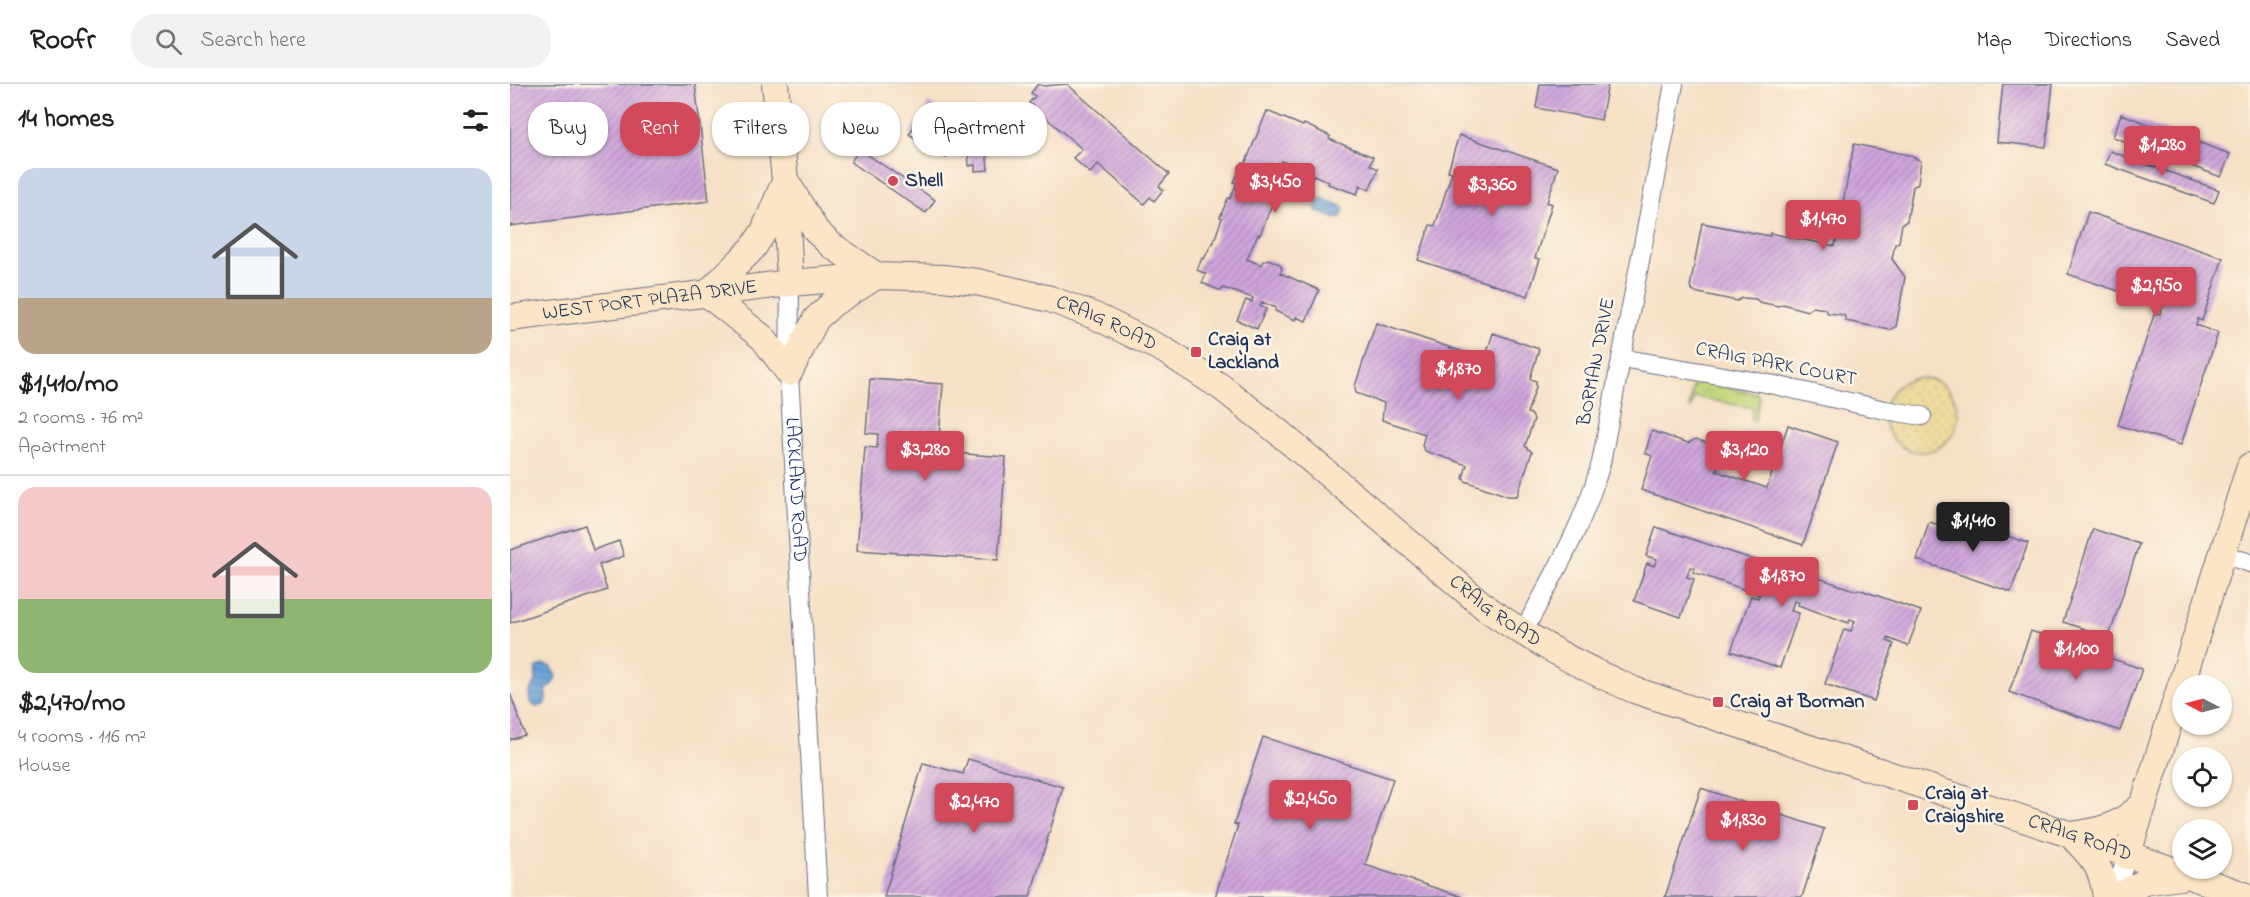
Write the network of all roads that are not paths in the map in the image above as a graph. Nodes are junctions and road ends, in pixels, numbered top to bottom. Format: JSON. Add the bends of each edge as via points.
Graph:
{"nodes":[{"id":1,"x":776,"y":84,"type":"edge"},
{"id":2,"x":1674,"y":84,"type":"edge"},
{"id":3,"x":785,"y":180,"type":"junction"},
{"id":4,"x":877,"y":276,"type":"junction"},
{"id":5,"x":790,"y":283,"type":"junction"},
{"id":6,"x":707,"y":294,"type":"junction"},
{"id":7,"x":510,"y":318,"type":"edge"},
{"id":8,"x":1621,"y":358,"type":"junction"},
{"id":9,"x":789,"y":373,"type":"junction"},
{"id":10,"x":1922,"y":416,"type":"dead end"},
{"id":11,"x":2250,"y":466,"type":"edge"},
{"id":12,"x":2222,"y":554,"type":"junction"},
{"id":13,"x":2250,"y":563,"type":"edge"},
{"id":14,"x":1522,"y":634,"type":"junction"},
{"id":15,"x":2144,"y":804,"type":"junction"},
{"id":16,"x":2072,"y":836,"type":"junction"},
{"id":17,"x":2127,"y":856,"type":"junction"},
{"id":18,"x":2172,"y":871,"type":"edge"},
{"id":19,"x":2172,"y":878,"type":"edge"},
{"id":20,"x":2196,"y":879,"type":"edge"},
{"id":21,"x":818,"y":897,"type":"edge"},
{"id":22,"x":2106,"y":897,"type":"edge"},
{"id":23,"x":2115,"y":897,"type":"edge"},
{"id":24,"x":2250,"y":897,"type":"edge"}],
"edges":[{"from":1,"to":3,"type":"main road","name":"LACKLAND ROAD"},
{"from":2,"to":8,"type":"street","name":"BORMAN DRIVE"},
{"from":3,"to":4,"type":"main road","via":[[816,231]]},
{"from":3,"to":5,"type":"main road","name":"LACKLAND ROAD"},
{"from":3,"to":6,"type":"main road","via":[[753,248]]},
{"from":4,"to":5,"type":"main road","name":"CRAIG ROAD"},
{"from":4,"to":9,"type":"main road","via":[[832,304],[816,319]]},
{"from":4,"to":14,"type":"main road","name":"CRAIG ROAD","via":[[977,282],[1050,299],[1164,350],[1245,404],[1432,564]]},
{"from":5,"to":6,"type":"main road","name":"WEST PORT PLAZA DRIVE"},
{"from":5,"to":9,"type":"street","name":"LACKLAND ROAD"},
{"from":6,"to":7,"type":"main road","name":"WEST PORT PLAZA DRIVE"},
{"from":6,"to":9,"type":"main road","via":[[763,338]]},
{"from":8,"to":10,"type":"street","name":"CRAIG PARK COURT"},
{"from":8,"to":14,"type":"street","name":"BORMAN DRIVE","via":[[1592,494],[1564,560]]},
{"from":9,"to":21,"type":"street","name":"LACKLAND ROAD"},
{"from":11,"to":12,"type":"main road"},
{"from":12,"to":13,"type":"street"},
{"from":12,"to":15,"type":"main road"},
{"from":14,"to":16,"type":"main road","name":"CRAIG ROAD","via":[[1634,690]]},
{"from":15,"to":16,"type":"main road","via":[[2110,828]]},
{"from":15,"to":17,"type":"main road"},
{"from":16,"to":17,"type":"main road","name":"CRAIG ROAD"},
{"from":16,"to":22,"type":"main road","via":[[2098,865]]},
{"from":17,"to":18,"type":"main road","name":"CRAIG ROAD"},
{"from":17,"to":23,"type":"street"},
{"from":19,"to":23,"type":"main road","via":[[2144,882]]},
{"from":20,"to":24,"type":"main road","name":"CRAIG ROAD"}]}
